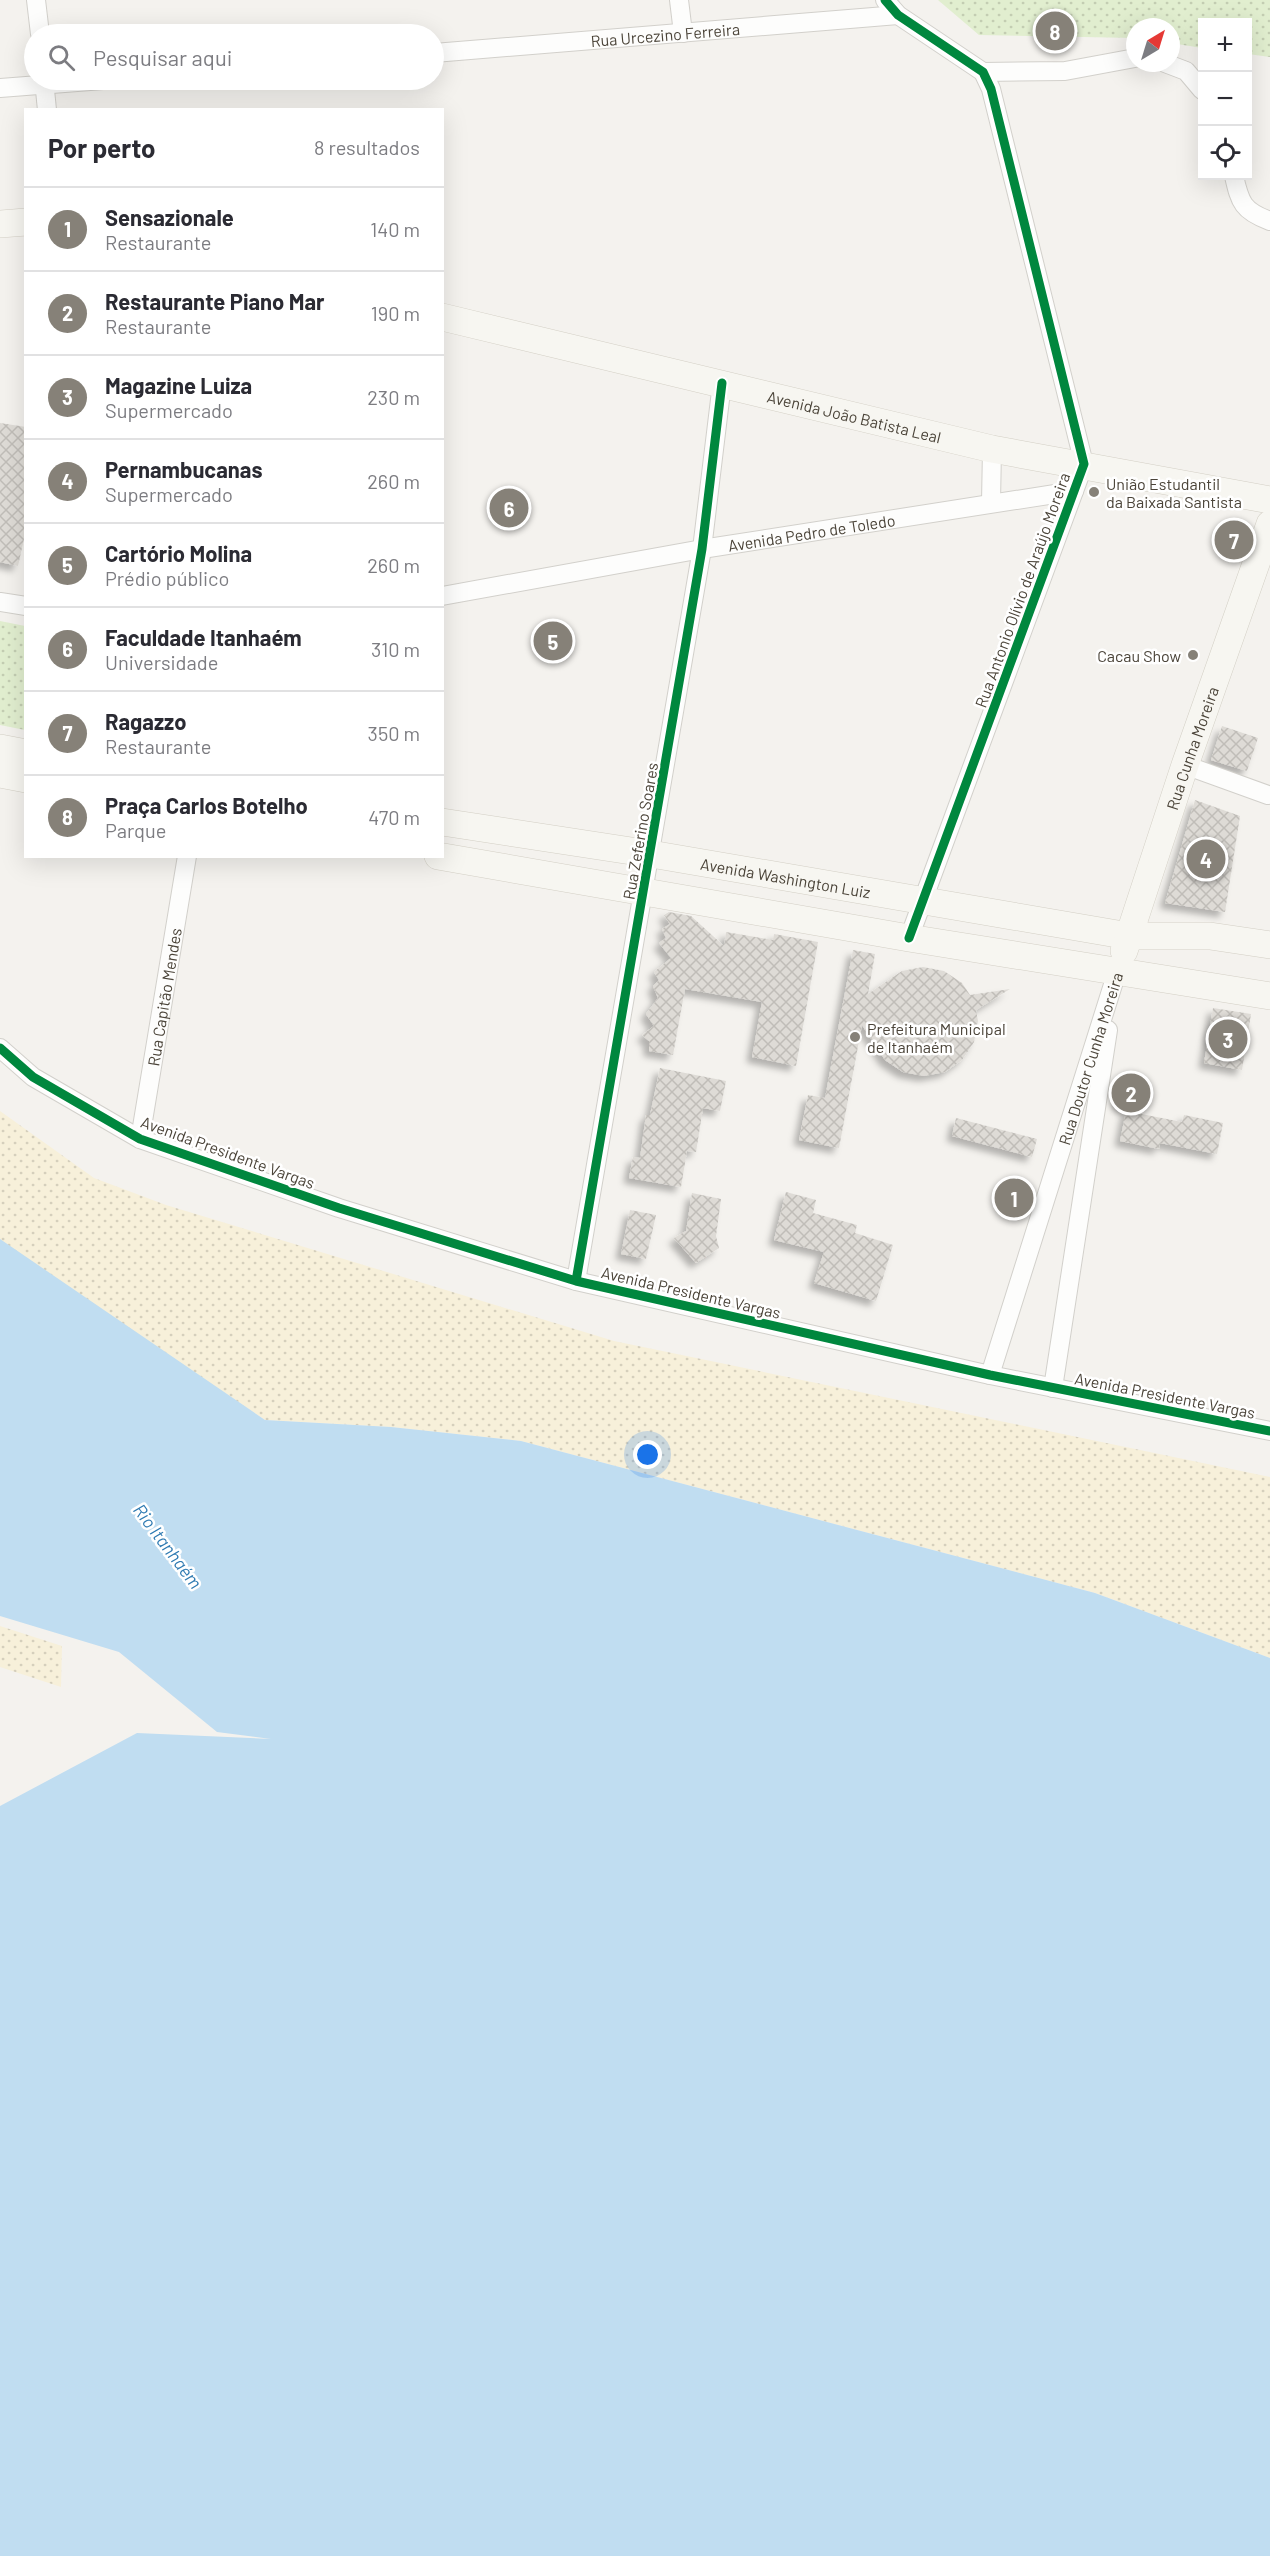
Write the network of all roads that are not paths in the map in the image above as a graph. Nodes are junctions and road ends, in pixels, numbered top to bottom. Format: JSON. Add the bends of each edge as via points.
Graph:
{"nodes":[{"id":1,"x":36,"y":0,"type":"edge"},
{"id":2,"x":679,"y":0,"type":"edge"},
{"id":3,"x":885,"y":0,"type":"edge"},
{"id":4,"x":898,"y":15,"type":"junction"},
{"id":5,"x":39,"y":24,"type":"edge"},
{"id":6,"x":683,"y":33,"type":"junction"},
{"id":7,"x":444,"y":52,"type":"edge"},
{"id":8,"x":1126,"y":60,"type":"edge"},
{"id":9,"x":1180,"y":69,"type":"edge"},
{"id":10,"x":983,"y":72,"type":"junction"},
{"id":11,"x":1198,"y":84,"type":"edge"},
{"id":12,"x":24,"y":85,"type":"edge"},
{"id":13,"x":0,"y":88,"type":"edge"},
{"id":14,"x":46,"y":90,"type":"edge"},
{"id":15,"x":47,"y":108,"type":"edge"},
{"id":16,"x":1235,"y":180,"type":"edge"},
{"id":17,"x":1270,"y":221,"type":"edge"},
{"id":18,"x":24,"y":222,"type":"edge"},
{"id":19,"x":0,"y":224,"type":"edge"},
{"id":20,"x":444,"y":317,"type":"edge"},
{"id":21,"x":722,"y":384,"type":"junction"},
{"id":22,"x":992,"y":449,"type":"junction"},
{"id":23,"x":1084,"y":464,"type":"junction"},
{"id":24,"x":1074,"y":491,"type":"junction"},
{"id":25,"x":1270,"y":500,"type":"edge"},
{"id":26,"x":991,"y":502,"type":"junction"},
{"id":27,"x":1270,"y":524,"type":"edge"},
{"id":28,"x":702,"y":549,"type":"junction"},
{"id":29,"x":444,"y":596,"type":"edge"},
{"id":30,"x":0,"y":602,"type":"edge"},
{"id":31,"x":24,"y":606,"type":"edge"},
{"id":32,"x":0,"y":748,"type":"edge"},
{"id":33,"x":24,"y":753,"type":"edge"},
{"id":34,"x":1185,"y":765,"type":"junction"},
{"id":35,"x":0,"y":774,"type":"edge"},
{"id":36,"x":24,"y":779,"type":"edge"},
{"id":37,"x":1268,"y":795,"type":"dead end"},
{"id":38,"x":444,"y":822,"type":"edge"},
{"id":39,"x":651,"y":854,"type":"junction"},
{"id":40,"x":444,"y":857,"type":"edge"},
{"id":41,"x":187,"y":858,"type":"edge"},
{"id":42,"x":644,"y":894,"type":"junction"},
{"id":43,"x":923,"y":900,"type":"junction"},
{"id":44,"x":1129,"y":936,"type":"junction"},
{"id":45,"x":909,"y":938,"type":"junction"},
{"id":46,"x":1270,"y":945,"type":"edge"},
{"id":47,"x":1117,"y":972,"type":"junction"},
{"id":48,"x":1270,"y":996,"type":"edge"},
{"id":49,"x":0,"y":1048,"type":"edge"},
{"id":50,"x":140,"y":1139,"type":"junction"},
{"id":51,"x":576,"y":1281,"type":"junction"},
{"id":52,"x":990,"y":1375,"type":"junction"},
{"id":53,"x":1053,"y":1388,"type":"junction"},
{"id":54,"x":1270,"y":1431,"type":"edge"}],
"edges":[{"from":1,"to":5,"type":"street"},
{"from":2,"to":6,"type":"street"},
{"from":3,"to":4,"type":"street"},
{"from":4,"to":6,"type":"street","name":"Rua Urcezino Ferreira"},
{"from":4,"to":10,"type":"street"},
{"from":6,"to":7,"type":"street","name":"Rua Urcezino Ferreira"},
{"from":8,"to":10,"type":"street","via":[[1065,71]]},
{"from":9,"to":11,"type":"street"},
{"from":10,"to":23,"type":"street","name":"Rua Antonio Olívio de Araújo Moreira","via":[[991,88]]},
{"from":12,"to":13,"type":"street"},
{"from":14,"to":15,"type":"street"},
{"from":16,"to":17,"type":"street","via":[[1239,198],[1250,214]]},
{"from":18,"to":19,"type":"main road"},
{"from":20,"to":21,"type":"main road","name":"Avenida João Batista Leal"},
{"from":21,"to":22,"type":"main road","name":"Avenida João Batista Leal"},
{"from":21,"to":28,"type":"street","name":"Rua Zeferino Soares"},
{"from":22,"to":23,"type":"main road","name":"Avenida João Batista Leal"},
{"from":22,"to":26,"type":"street"},
{"from":23,"to":24,"type":"street","name":"Rua Antonio Olívio de Araújo Moreira"},
{"from":23,"to":25,"type":"main road","name":"Avenida João Batista Leal"},
{"from":24,"to":26,"type":"street","name":"Avenida Pedro de Toledo"},
{"from":24,"to":43,"type":"street","name":"Rua Antonio Olívio de Araújo Moreira"},
{"from":26,"to":28,"type":"street","name":"Avenida Pedro de Toledo"},
{"from":27,"to":34,"type":"main road","name":"Rua Cunha Moreira"},
{"from":28,"to":29,"type":"street","name":"Avenida Pedro de Toledo"},
{"from":28,"to":39,"type":"street","name":"Rua Zeferino Soares"},
{"from":30,"to":31,"type":"street"},
{"from":32,"to":33,"type":"main road"},
{"from":34,"to":37,"type":"street"},
{"from":34,"to":44,"type":"main road","name":"Rua Cunha Moreira"},
{"from":35,"to":36,"type":"main road"},
{"from":38,"to":39,"type":"main road","name":"Avenida Washington Luiz"},
{"from":39,"to":42,"type":"street","name":"Rua Zeferino Soares"},
{"from":39,"to":43,"type":"main road","name":"Avenida Washington Luiz"},
{"from":40,"to":42,"type":"main road"},
{"from":41,"to":50,"type":"street","name":"Rua Capitão Mendes"},
{"from":42,"to":45,"type":"main road"},
{"from":42,"to":51,"type":"street","name":"Rua Zeferino Soares"},
{"from":43,"to":44,"type":"main road","name":"Avenida Washington Luiz"},
{"from":43,"to":45,"type":"street","name":"Rua Antonio Olívio de Araújo Moreira"},
{"from":44,"to":46,"type":"main road","name":"Avenida Washington Luiz","via":[[1210,936]]},
{"from":44,"to":47,"type":"main road","name":"Rua Cunha Moreira"},
{"from":45,"to":47,"type":"main road"},
{"from":47,"to":48,"type":"main road"},
{"from":47,"to":52,"type":"street","name":"Rua Doutor Cunha Moreira"},
{"from":47,"to":53,"type":"street","name":"Rua Doutor Cunha Moreira"},
{"from":49,"to":50,"type":"street","name":"Avenida Presidente Vargas","via":[[33,1077]]},
{"from":50,"to":51,"type":"street","name":"Avenida Presidente Vargas","via":[[339,1208]]},
{"from":51,"to":52,"type":"street","name":"Avenida Presidente Vargas"},
{"from":52,"to":53,"type":"street","name":"Avenida Presidente Vargas"},
{"from":53,"to":54,"type":"street","name":"Avenida Presidente Vargas"}]}
